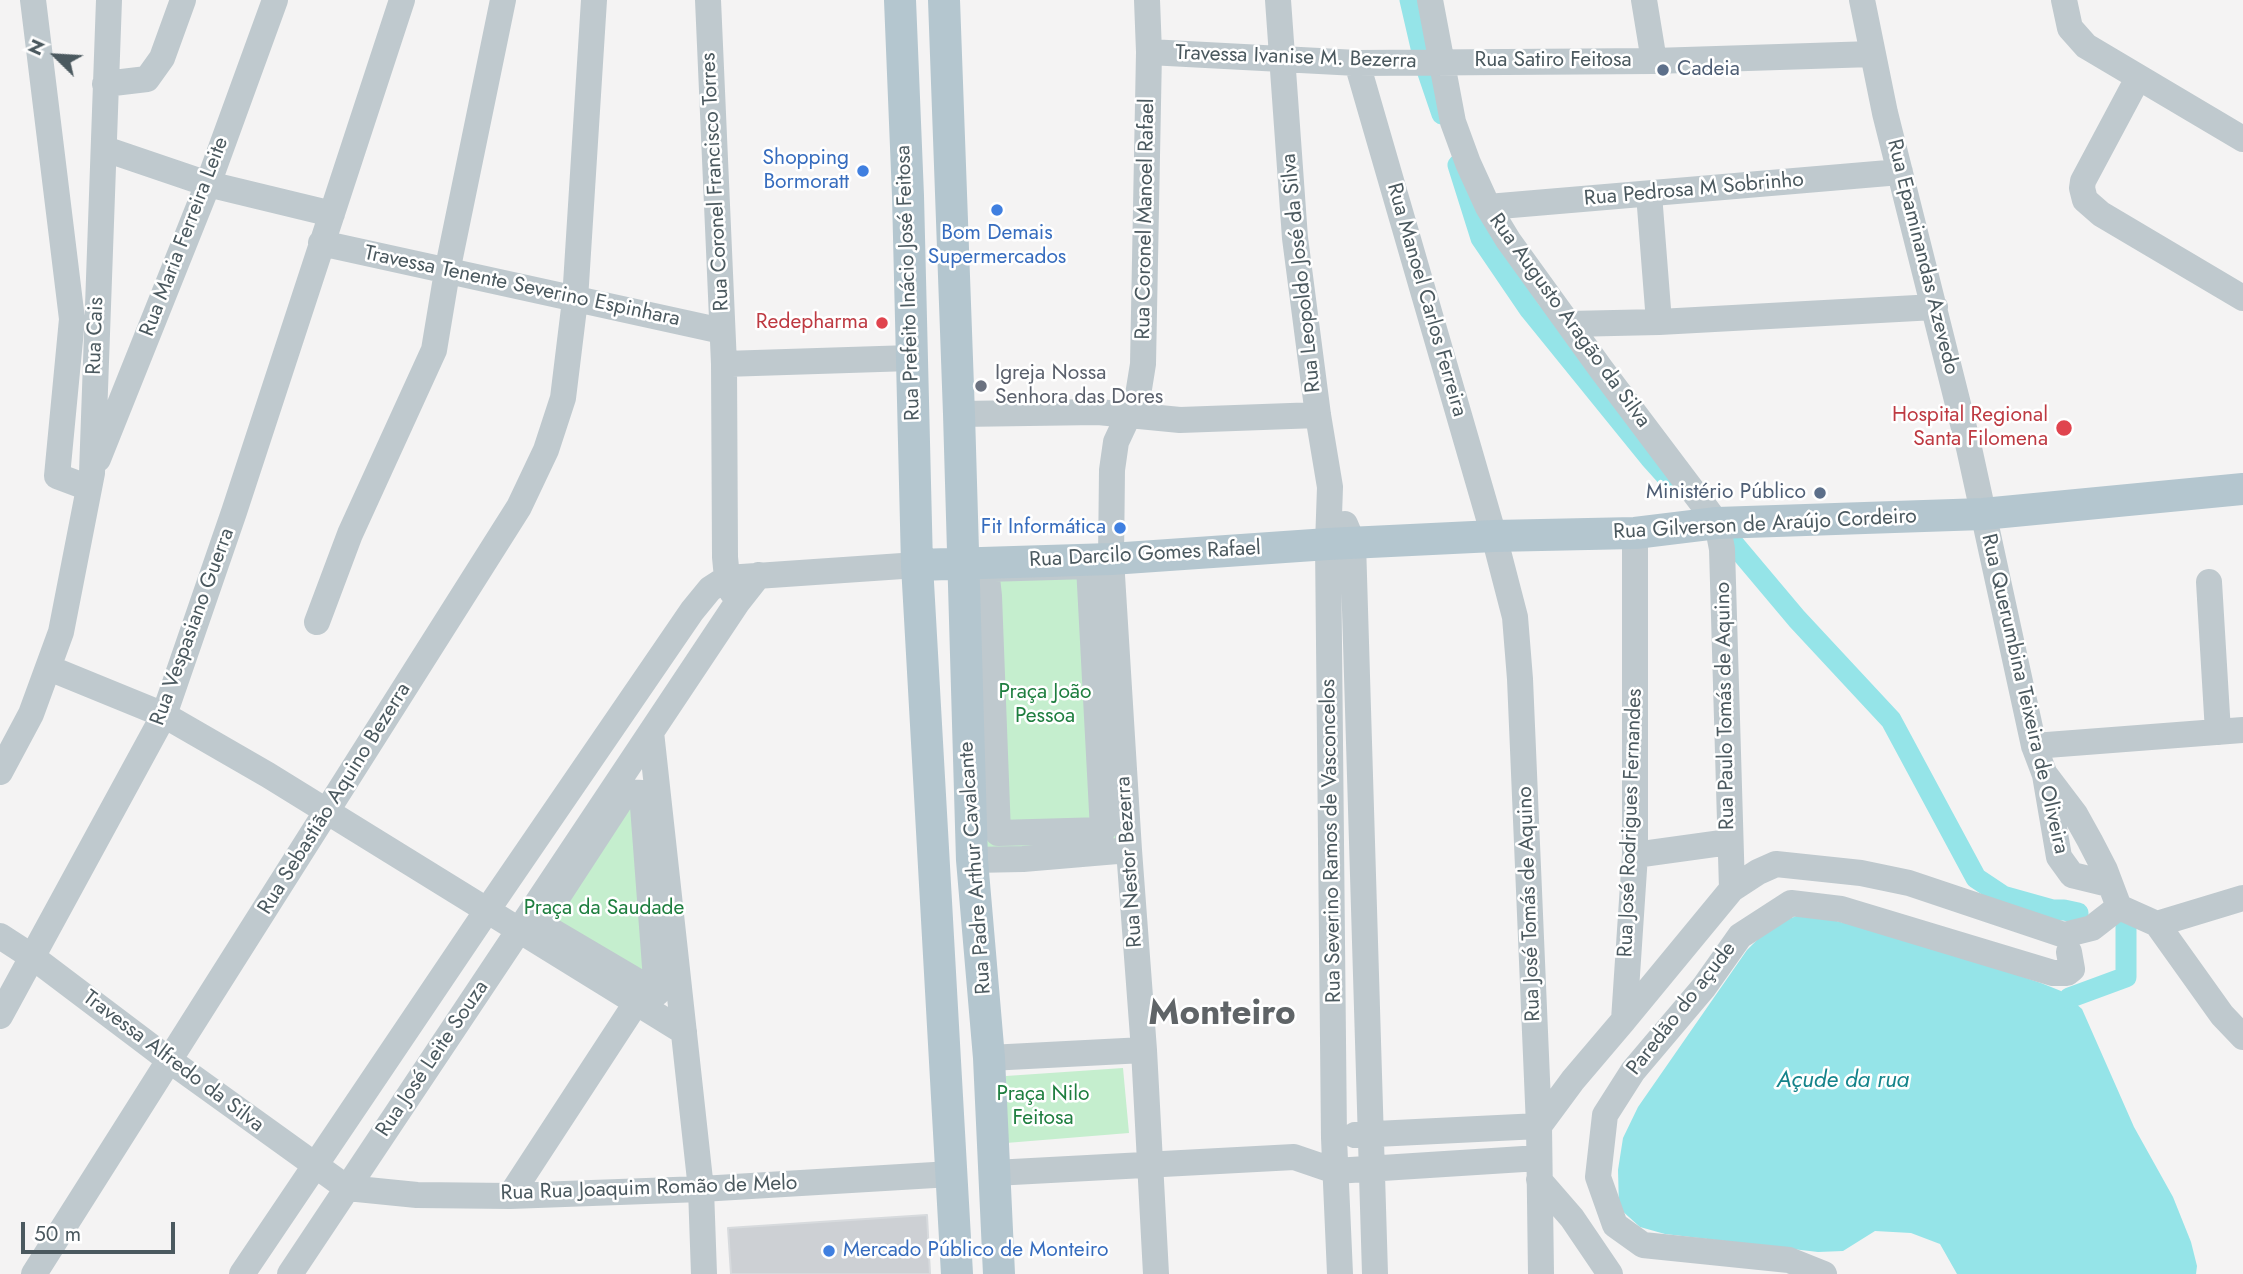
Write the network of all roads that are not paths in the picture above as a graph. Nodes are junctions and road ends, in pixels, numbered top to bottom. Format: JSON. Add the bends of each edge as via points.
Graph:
{"nodes":[{"id":1,"x":33,"y":0,"type":"edge"},
{"id":2,"x":109,"y":0,"type":"edge"},
{"id":3,"x":183,"y":0,"type":"edge"},
{"id":4,"x":275,"y":0,"type":"edge"},
{"id":5,"x":402,"y":0,"type":"edge"},
{"id":6,"x":503,"y":0,"type":"edge"},
{"id":7,"x":594,"y":0,"type":"edge"},
{"id":8,"x":708,"y":0,"type":"edge"},
{"id":9,"x":900,"y":0,"type":"edge"},
{"id":10,"x":944,"y":0,"type":"edge"},
{"id":11,"x":1147,"y":0,"type":"edge"},
{"id":12,"x":1278,"y":0,"type":"edge"},
{"id":13,"x":1430,"y":0,"type":"edge"},
{"id":14,"x":1644,"y":0,"type":"edge"},
{"id":15,"x":1861,"y":0,"type":"edge"},
{"id":16,"x":2064,"y":0,"type":"edge"},
{"id":17,"x":1149,"y":52,"type":"junction"},
{"id":18,"x":1873,"y":54,"type":"junction"},
{"id":19,"x":1282,"y":58,"type":"junction"},
{"id":20,"x":1654,"y":61,"type":"junction"},
{"id":21,"x":1442,"y":62,"type":"junction"},
{"id":22,"x":1357,"y":64,"type":"junction"},
{"id":23,"x":946,"y":70,"type":"junction"},
{"id":24,"x":903,"y":73,"type":"junction"},
{"id":25,"x":2138,"y":78,"type":"junction"},
{"id":26,"x":105,"y":84,"type":"junction"},
{"id":27,"x":2243,"y":139,"type":"edge"},
{"id":28,"x":105,"y":149,"type":"junction"},
{"id":29,"x":1900,"y":172,"type":"junction"},
{"id":30,"x":208,"y":184,"type":"junction"},
{"id":31,"x":951,"y":194,"type":"junction"},
{"id":32,"x":1649,"y":194,"type":"junction"},
{"id":33,"x":908,"y":196,"type":"junction"},
{"id":34,"x":1488,"y":207,"type":"junction"},
{"id":35,"x":332,"y":214,"type":"junction"},
{"id":36,"x":321,"y":243,"type":"junction"},
{"id":37,"x":447,"y":272,"type":"junction"},
{"id":38,"x":2243,"y":298,"type":"edge"},
{"id":39,"x":575,"y":300,"type":"junction"},
{"id":40,"x":1935,"y":307,"type":"junction"},
{"id":41,"x":1659,"y":322,"type":"junction"},
{"id":42,"x":1569,"y":324,"type":"junction"},
{"id":43,"x":723,"y":331,"type":"junction"},
{"id":44,"x":911,"y":358,"type":"junction"},
{"id":45,"x":724,"y":364,"type":"junction"},
{"id":46,"x":960,"y":414,"type":"junction"},
{"id":47,"x":1128,"y":414,"type":"junction"},
{"id":48,"x":1318,"y":415,"type":"junction"},
{"id":49,"x":90,"y":481,"type":"junction"},
{"id":50,"x":2243,"y":489,"type":"edge"},
{"id":51,"x":1983,"y":514,"type":"junction"},
{"id":52,"x":1717,"y":523,"type":"junction"},
{"id":53,"x":1635,"y":533,"type":"junction"},
{"id":54,"x":1494,"y":536,"type":"junction"},
{"id":55,"x":1340,"y":543,"type":"junction"},
{"id":56,"x":962,"y":563,"type":"junction"},
{"id":57,"x":1100,"y":563,"type":"junction"},
{"id":58,"x":917,"y":565,"type":"junction"},
{"id":59,"x":759,"y":575,"type":"junction"},
{"id":60,"x":727,"y":578,"type":"junction"},
{"id":61,"x":2209,"y":582,"type":"dead end"},
{"id":62,"x":737,"y":603,"type":"junction"},
{"id":63,"x":317,"y":622,"type":"dead end"},
{"id":64,"x":49,"y":668,"type":"junction"},
{"id":65,"x":623,"y":713,"type":"junction"},
{"id":66,"x":164,"y":715,"type":"junction"},
{"id":67,"x":2230,"y":731,"type":"edge"},
{"id":68,"x":651,"y":732,"type":"junction"},
{"id":69,"x":2034,"y":746,"type":"junction"},
{"id":70,"x":0,"y":772,"type":"edge"},
{"id":71,"x":2045,"y":775,"type":"junction"},
{"id":72,"x":642,"y":793,"type":"joint"},
{"id":73,"x":328,"y":811,"type":"junction"},
{"id":74,"x":1729,"y":842,"type":"junction"},
{"id":75,"x":1129,"y":850,"type":"junction"},
{"id":76,"x":1635,"y":855,"type":"junction"},
{"id":77,"x":971,"y":860,"type":"junction"},
{"id":78,"x":1732,"y":889,"type":"junction"},
{"id":79,"x":2114,"y":896,"type":"junction"},
{"id":80,"x":2243,"y":898,"type":"edge"},
{"id":81,"x":486,"y":912,"type":"junction"},
{"id":82,"x":2157,"y":924,"type":"junction"},
{"id":83,"x":518,"y":930,"type":"junction"},
{"id":84,"x":0,"y":936,"type":"edge"},
{"id":85,"x":2069,"y":952,"type":"dead end"},
{"id":86,"x":34,"y":958,"type":"junction"},
{"id":87,"x":1366,"y":983,"type":"junction"},
{"id":88,"x":1334,"y":984,"type":"junction"},
{"id":89,"x":636,"y":1003,"type":"junction"},
{"id":90,"x":0,"y":1016,"type":"edge"},
{"id":91,"x":1624,"y":1020,"type":"junction"},
{"id":92,"x":684,"y":1032,"type":"junction"},
{"id":93,"x":2243,"y":1037,"type":"edge"},
{"id":94,"x":1144,"y":1050,"type":"junction"},
{"id":95,"x":989,"y":1058,"type":"junction"},
{"id":96,"x":169,"y":1060,"type":"junction"},
{"id":97,"x":1539,"y":1126,"type":"junction"},
{"id":98,"x":1372,"y":1134,"type":"junction"},
{"id":99,"x":1334,"y":1138,"type":"junction"},
{"id":100,"x":1294,"y":1157,"type":"junction"},
{"id":101,"x":1151,"y":1165,"type":"junction"},
{"id":102,"x":314,"y":1166,"type":"junction"},
{"id":103,"x":1539,"y":1169,"type":"junction"},
{"id":104,"x":1372,"y":1170,"type":"junction"},
{"id":105,"x":1335,"y":1171,"type":"junction"},
{"id":106,"x":994,"y":1173,"type":"junction"},
{"id":107,"x":951,"y":1174,"type":"junction"},
{"id":108,"x":347,"y":1188,"type":"junction"},
{"id":109,"x":701,"y":1189,"type":"junction"},
{"id":110,"x":510,"y":1196,"type":"junction"},
{"id":111,"x":34,"y":1274,"type":"edge"},
{"id":112,"x":242,"y":1274,"type":"edge"},
{"id":113,"x":290,"y":1274,"type":"edge"},
{"id":114,"x":704,"y":1274,"type":"edge"},
{"id":115,"x":957,"y":1274,"type":"edge"},
{"id":116,"x":999,"y":1274,"type":"edge"},
{"id":117,"x":1156,"y":1274,"type":"edge"},
{"id":118,"x":1340,"y":1274,"type":"edge"},
{"id":119,"x":1375,"y":1274,"type":"edge"},
{"id":120,"x":1541,"y":1274,"type":"edge"},
{"id":121,"x":1610,"y":1274,"type":"edge"},
{"id":122,"x":1824,"y":1274,"type":"edge"}],
"edges":[{"from":1,"to":49,"type":"street","via":[[72,318],[57,476]]},
{"from":2,"to":26,"type":"street","name":"Rua Cais"},
{"from":3,"to":26,"type":"street","via":[[162,58],[146,79]]},
{"from":4,"to":30,"type":"street","name":"Rua Maria Ferreira Leite"},
{"from":5,"to":35,"type":"street","name":"Rua Vespasiano Guerra"},
{"from":6,"to":37,"type":"street"},
{"from":7,"to":39,"type":"street","name":"Rua Sebastião Aquino Bezerra"},
{"from":8,"to":43,"type":"street","name":"Rua Coronel Francisco Torres"},
{"from":9,"to":24,"type":"main road","name":"Rua Prefeito Inácio José Feitosa"},
{"from":10,"to":23,"type":"main road"},
{"from":11,"to":17,"type":"street","name":"Rua Coronel Manoel Rafael"},
{"from":12,"to":19,"type":"street","name":"Rua Leopoldo José da Silva"},
{"from":13,"to":21,"type":"street","name":"Rua Augusto Aragão da Silva"},
{"from":14,"to":20,"type":"street"},
{"from":15,"to":18,"type":"street","name":"Rua Epaminandas Azevedo"},
{"from":16,"to":25,"type":"street","via":[[2077,39]]},
{"from":17,"to":19,"type":"street","name":"Travessa Ivanise M. Bezerra"},
{"from":17,"to":47,"type":"street","name":"Rua Coronel Manoel Rafael","via":[[1143,364],[1138,395]]},
{"from":18,"to":20,"type":"street","name":"Rua Satiro Feitosa"},
{"from":18,"to":29,"type":"street","name":"Rua Epaminandas Azevedo"},
{"from":19,"to":22,"type":"street","name":"Travessa Ivanise M. Bezerra"},
{"from":19,"to":48,"type":"street","name":"Rua Leopoldo José da Silva","via":[[1295,238]]},
{"from":20,"to":21,"type":"street","name":"Rua Satiro Feitosa"},
{"from":21,"to":22,"type":"street","name":"Travessa Ivanise M. Bezerra"},
{"from":21,"to":34,"type":"street","name":"Rua Augusto Aragão da Silva","via":[[1453,122]]},
{"from":22,"to":54,"type":"street","name":"Rua Manoel Carlos Ferreira"},
{"from":23,"to":24,"type":"main road"},
{"from":23,"to":31,"type":"main road"},
{"from":24,"to":33,"type":"main road","name":"Rua Prefeito Inácio José Feitosa"},
{"from":25,"to":27,"type":"street"},
{"from":25,"to":38,"type":"street","via":[[2083,181],[2085,200],[2101,215]]},
{"from":26,"to":28,"type":"street","name":"Rua Cais"},
{"from":28,"to":30,"type":"street"},
{"from":28,"to":49,"type":"street","name":"Rua Cais"},
{"from":29,"to":32,"type":"street","name":"Rua Pedrosa M Sobrinho"},
{"from":29,"to":40,"type":"street","name":"Rua Epaminandas Azevedo"},
{"from":30,"to":35,"type":"street"},
{"from":30,"to":49,"type":"street","name":"Rua Maria Ferreira Leite"},
{"from":31,"to":33,"type":"main road"},
{"from":31,"to":46,"type":"main road"},
{"from":32,"to":34,"type":"street","name":"Rua Pedrosa M Sobrinho"},
{"from":32,"to":41,"type":"street"},
{"from":33,"to":44,"type":"main road","name":"Rua Prefeito Inácio José Feitosa"},
{"from":34,"to":42,"type":"street","name":"Rua Augusto Aragão da Silva"},
{"from":35,"to":36,"type":"street","name":"Rua Vespasiano Guerra"},
{"from":36,"to":37,"type":"street","name":"Travessa Tenente Severino Espinhara"},
{"from":36,"to":66,"type":"street","name":"Rua Vespasiano Guerra"},
{"from":37,"to":39,"type":"street","name":"Travessa Tenente Severino Espinhara"},
{"from":37,"to":63,"type":"street","via":[[434,350],[350,534]]},
{"from":39,"to":43,"type":"street","name":"Travessa Tenente Severino Espinhara"},
{"from":39,"to":73,"type":"street","name":"Rua Sebastião Aquino Bezerra","via":[[563,398],[546,450],[519,508]]},
{"from":40,"to":41,"type":"street"},
{"from":40,"to":51,"type":"street","name":"Rua Epaminandas Azevedo"},
{"from":41,"to":42,"type":"street"},
{"from":42,"to":52,"type":"street","name":"Rua Augusto Aragão da Silva"},
{"from":43,"to":45,"type":"street","name":"Rua Coronel Francisco Torres"},
{"from":44,"to":45,"type":"street"},
{"from":44,"to":58,"type":"main road","name":"Rua Prefeito Inácio José Feitosa"},
{"from":45,"to":60,"type":"street","name":"Rua Coronel Francisco Torres"},
{"from":46,"to":47,"type":"street"},
{"from":46,"to":56,"type":"main road"},
{"from":47,"to":48,"type":"street","via":[[1180,420]]},
{"from":47,"to":57,"type":"street","name":"Rua Coronel Manoel Rafael","via":[[1116,442]]},
{"from":48,"to":55,"type":"street","name":"Rua Leopoldo José da Silva"},
{"from":49,"to":64,"type":"street","name":"Rua Cais","via":[[61,632]]},
{"from":50,"to":51,"type":"main road","name":"Rua Gilverson de Araújo Cordeiro"},
{"from":51,"to":52,"type":"main road","name":"Rua Gilverson de Araújo Cordeiro"},
{"from":51,"to":69,"type":"street","name":"Rua Querumbina Teixeira de Oliveira"},
{"from":52,"to":53,"type":"main road","name":"Rua Gilverson de Araújo Cordeiro"},
{"from":52,"to":74,"type":"street","name":"Rua Paulo Tomás de Aquino","via":[[1722,548]]},
{"from":53,"to":54,"type":"main road","name":"Rua Gilverson de Araújo Cordeiro"},
{"from":53,"to":76,"type":"street","name":"Rua José Rodrigues Fernandes"},
{"from":54,"to":55,"type":"main road","name":"Rua Gilverson de Araújo Cordeiro"},
{"from":54,"to":97,"type":"street","name":"Rua José Tomás de Aquino","via":[[1515,617],[1520,679]]},
{"from":55,"to":57,"type":"main road","name":"Rua Darcilo Gomes Rafael"},
{"from":55,"to":87,"type":"street","name":"Rua Severino Ramos de Vasconcelos"},
{"from":55,"to":88,"type":"street","name":"Rua Severino Ramos de Vasconcelos"},
{"from":56,"to":57,"type":"main road","name":"Rua Darcilo Gomes Rafael"},
{"from":56,"to":58,"type":"main road","name":"Rua Darcilo Gomes Rafael"},
{"from":56,"to":77,"type":"main road","name":"Rua Padre Arthur Cavalcante"},
{"from":57,"to":57,"type":"street","via":[[1103,830],[998,833],[986,569]]},
{"from":57,"to":75,"type":"street","name":"Rua Nestor Bezerra"},
{"from":58,"to":59,"type":"street"},
{"from":58,"to":107,"type":"main road","name":"Rua Padre Arthur Cavalcante"},
{"from":59,"to":60,"type":"street"},
{"from":59,"to":62,"type":"street","name":"Rua José Leite Souza"},
{"from":60,"to":62,"type":"street"},
{"from":60,"to":65,"type":"street","name":"Rua José Leite Souza","via":[[710,589],[692,611]]},
{"from":61,"to":67,"type":"street"},
{"from":62,"to":68,"type":"street","name":"Rua José Leite Souza"},
{"from":64,"to":66,"type":"street"},
{"from":64,"to":70,"type":"street","name":"Rua Cais"},
{"from":65,"to":68,"type":"street"},
{"from":65,"to":81,"type":"street","name":"Rua José Leite Souza"},
{"from":66,"to":73,"type":"street"},
{"from":66,"to":86,"type":"street","name":"Rua Vespasiano Guerra"},
{"from":67,"to":69,"type":"street"},
{"from":68,"to":83,"type":"street","name":"Rua José Leite Souza"},
{"from":68,"to":92,"type":"street"},
{"from":69,"to":71,"type":"street","name":"Rua Querumbina Teixeira de Oliveira"},
{"from":71,"to":79,"type":"street","via":[[2075,814]]},
{"from":71,"to":79,"type":"street","name":"Rua Querumbina Teixeira de Oliveira","via":[[2062,863],[2076,878]]},
{"from":72,"to":72,"type":"street","via":[[643,806],[657,993],[540,924],[626,792]]},
{"from":73,"to":81,"type":"street"},
{"from":73,"to":96,"type":"street","name":"Rua Sebastião Aquino Bezerra"},
{"from":74,"to":76,"type":"street"},
{"from":74,"to":78,"type":"street","name":"Rua Paulo Tomás de Aquino"},
{"from":75,"to":77,"type":"street"},
{"from":75,"to":94,"type":"street","name":"Rua Nestor Bezerra"},
{"from":76,"to":91,"type":"street","name":"Rua José Rodrigues Fernandes"},
{"from":77,"to":95,"type":"main road","name":"Rua Padre Arthur Cavalcante"},
{"from":78,"to":79,"type":"street","via":[[1776,864],[1861,873],[1909,883],[2064,935],[2092,928]]},
{"from":78,"to":91,"type":"street"},
{"from":79,"to":82,"type":"street","name":"Rua Querumbina Teixeira de Oliveira"},
{"from":80,"to":82,"type":"street"},
{"from":81,"to":83,"type":"street"},
{"from":81,"to":102,"type":"street","name":"Rua José Leite Souza"},
{"from":82,"to":93,"type":"street"},
{"from":83,"to":89,"type":"street"},
{"from":83,"to":108,"type":"street","name":"Rua José Leite Souza"},
{"from":84,"to":86,"type":"street","name":"Travessa Alfredo da Silva"},
{"from":85,"to":122,"type":"street","name":"Paredão do açude","via":[[2072,969],[2053,973],[1841,909],[1791,903],[1740,936],[1633,1071],[1605,1115],[1598,1177],[1615,1226],[1643,1245],[1788,1260]]},
{"from":86,"to":90,"type":"street","name":"Rua Vespasiano Guerra"},
{"from":86,"to":96,"type":"street","name":"Travessa Alfredo da Silva"},
{"from":87,"to":88,"type":"street"},
{"from":87,"to":98,"type":"street","name":"Rua Severino Ramos de Vasconcelos"},
{"from":88,"to":99,"type":"street","name":"Rua Severino Ramos de Vasconcelos"},
{"from":89,"to":92,"type":"street"},
{"from":89,"to":110,"type":"street"},
{"from":91,"to":97,"type":"street"},
{"from":92,"to":109,"type":"street"},
{"from":94,"to":95,"type":"street"},
{"from":94,"to":101,"type":"street","name":"Rua Nestor Bezerra"},
{"from":95,"to":106,"type":"main road","name":"Rua Padre Arthur Cavalcante"},
{"from":96,"to":102,"type":"street","name":"Travessa Alfredo da Silva"},
{"from":96,"to":111,"type":"street","name":"Rua Sebastião Aquino Bezerra"},
{"from":97,"to":98,"type":"street"},
{"from":97,"to":103,"type":"street","name":"Rua José Tomás de Aquino"},
{"from":98,"to":99,"type":"street"},
{"from":98,"to":104,"type":"street","name":"Rua Severino Ramos de Vasconcelos"},
{"from":99,"to":100,"type":"street"},
{"from":99,"to":105,"type":"street","name":"Rua Severino Ramos de Vasconcelos"},
{"from":100,"to":101,"type":"street"},
{"from":100,"to":105,"type":"street"},
{"from":101,"to":106,"type":"street"},
{"from":101,"to":117,"type":"street","name":"Rua Nestor Bezerra"},
{"from":102,"to":108,"type":"street","name":"Travessa Alfredo da Silva"},
{"from":102,"to":112,"type":"street"},
{"from":103,"to":104,"type":"street"},
{"from":103,"to":120,"type":"street","name":"Rua José Tomás de Aquino"},
{"from":103,"to":121,"type":"street"},
{"from":104,"to":105,"type":"street"},
{"from":104,"to":119,"type":"street","name":"Rua Severino Ramos de Vasconcelos"},
{"from":105,"to":118,"type":"street","name":"Rua Severino Ramos de Vasconcelos"},
{"from":106,"to":116,"type":"main road","name":"Rua Padre Arthur Cavalcante"},
{"from":107,"to":109,"type":"street","name":"Rua Rua Joaquim Romão de Melo"},
{"from":107,"to":115,"type":"main road","name":"Rua Padre Arthur Cavalcante"},
{"from":108,"to":110,"type":"street","name":"Rua Rua Joaquim Romão de Melo","via":[[417,1195]]},
{"from":108,"to":113,"type":"street"},
{"from":109,"to":110,"type":"street","name":"Rua Rua Joaquim Romão de Melo"},
{"from":109,"to":114,"type":"street"}]}
